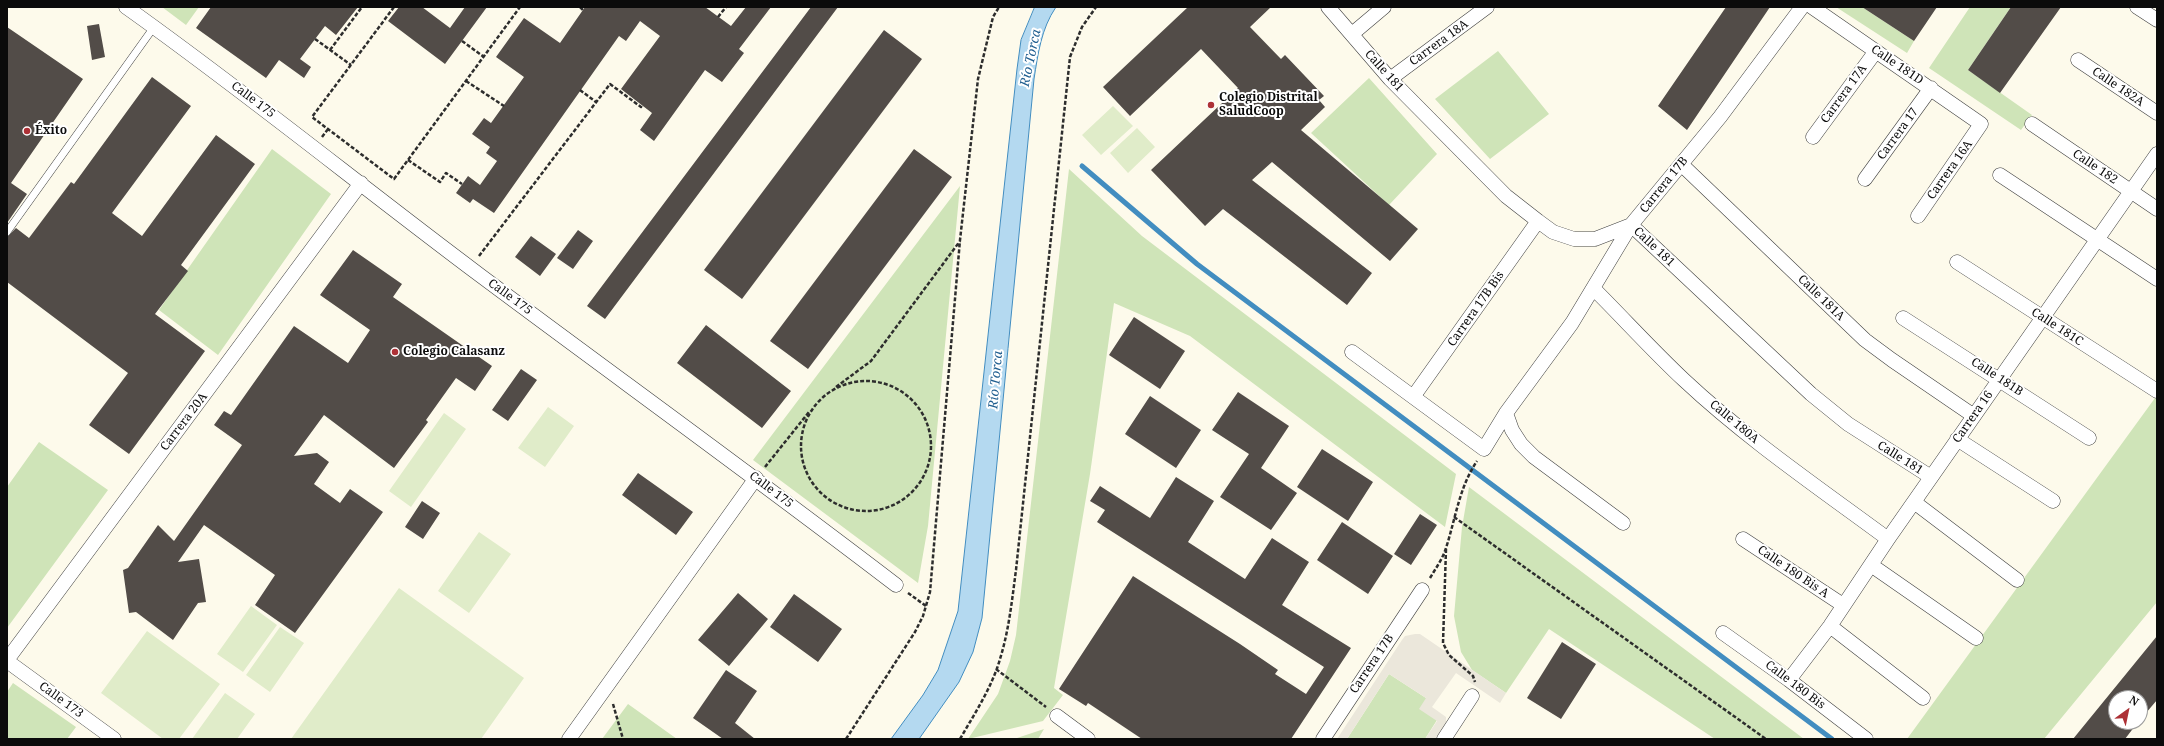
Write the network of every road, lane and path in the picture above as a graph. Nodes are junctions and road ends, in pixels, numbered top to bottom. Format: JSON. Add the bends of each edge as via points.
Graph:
{"nodes":[{"id":1,"x":126,"y":7,"type":"edge"},
{"id":2,"x":362,"y":7,"type":"edge"},
{"id":3,"x":394,"y":7,"type":"edge"},
{"id":4,"x":520,"y":7,"type":"edge"},
{"id":5,"x":580,"y":7,"type":"edge"},
{"id":6,"x":726,"y":7,"type":"edge"},
{"id":7,"x":999,"y":7,"type":"edge"},
{"id":8,"x":1096,"y":7,"type":"edge"},
{"id":9,"x":1328,"y":7,"type":"edge"},
{"id":10,"x":1384,"y":7,"type":"edge"},
{"id":11,"x":1487,"y":7,"type":"edge"},
{"id":12,"x":1802,"y":7,"type":"edge"},
{"id":13,"x":1812,"y":7,"type":"edge"},
{"id":14,"x":2137,"y":7,"type":"edge"},
{"id":15,"x":583,"y":10,"type":"dead end"},
{"id":16,"x":718,"y":17,"type":"dead end"},
{"id":17,"x":348,"y":20,"type":"dead end"},
{"id":18,"x":2157,"y":20,"type":"edge"},
{"id":19,"x":351,"y":22,"type":"junction"},
{"id":20,"x":154,"y":27,"type":"junction"},
{"id":21,"x":1352,"y":34,"type":"junction"},
{"id":22,"x":316,"y":39,"type":"dead end"},
{"id":23,"x":462,"y":41,"type":"dead end"},
{"id":24,"x":330,"y":50,"type":"junction"},
{"id":25,"x":1876,"y":51,"type":"junction"},
{"id":26,"x":484,"y":57,"type":"junction"},
{"id":27,"x":2078,"y":60,"type":"dead end"},
{"id":28,"x":351,"y":65,"type":"junction"},
{"id":29,"x":1390,"y":79,"type":"junction"},
{"id":30,"x":466,"y":81,"type":"junction"},
{"id":31,"x":1931,"y":88,"type":"junction"},
{"id":32,"x":580,"y":90,"type":"dead end"},
{"id":33,"x":596,"y":102,"type":"junction"},
{"id":34,"x":642,"y":105,"type":"dead end"},
{"id":35,"x":504,"y":106,"type":"dead end"},
{"id":36,"x":2157,"y":113,"type":"edge"},
{"id":37,"x":1982,"y":124,"type":"joint"},
{"id":38,"x":2032,"y":124,"type":"dead end"},
{"id":39,"x":1813,"y":137,"type":"dead end"},
{"id":40,"x":2157,"y":154,"type":"edge"},
{"id":41,"x":408,"y":160,"type":"junction"},
{"id":42,"x":1681,"y":164,"type":"junction"},
{"id":43,"x":2000,"y":175,"type":"dead end"},
{"id":44,"x":1865,"y":179,"type":"dead end"},
{"id":45,"x":361,"y":183,"type":"junction"},
{"id":46,"x":462,"y":184,"type":"dead end"},
{"id":47,"x":2130,"y":191,"type":"junction"},
{"id":48,"x":2157,"y":209,"type":"edge"},
{"id":49,"x":1918,"y":216,"type":"dead end"},
{"id":50,"x":1538,"y":221,"type":"junction"},
{"id":51,"x":1631,"y":225,"type":"junction"},
{"id":52,"x":7,"y":232,"type":"edge"},
{"id":53,"x":960,"y":240,"type":"junction"},
{"id":54,"x":2098,"y":240,"type":"junction"},
{"id":55,"x":1957,"y":262,"type":"dead end"},
{"id":56,"x":471,"y":268,"type":"junction"},
{"id":57,"x":2157,"y":279,"type":"edge"},
{"id":58,"x":1594,"y":289,"type":"junction"},
{"id":59,"x":2042,"y":317,"type":"junction"},
{"id":60,"x":1903,"y":318,"type":"dead end"},
{"id":61,"x":1352,"y":352,"type":"dead end"},
{"id":62,"x":2000,"y":379,"type":"junction"},
{"id":63,"x":2157,"y":391,"type":"edge"},
{"id":64,"x":828,"y":393,"type":"junction"},
{"id":65,"x":1413,"y":397,"type":"junction"},
{"id":66,"x":813,"y":407,"type":"junction"},
{"id":67,"x":1506,"y":413,"type":"junction"},
{"id":68,"x":1974,"y":416,"type":"junction"},
{"id":69,"x":2089,"y":438,"type":"dead end"},
{"id":70,"x":1957,"y":439,"type":"junction"},
{"id":71,"x":1480,"y":455,"type":"junction"},
{"id":72,"x":1931,"y":477,"type":"junction"},
{"id":73,"x":756,"y":478,"type":"junction"},
{"id":74,"x":2053,"y":501,"type":"dead end"},
{"id":75,"x":1914,"y":502,"type":"junction"},
{"id":76,"x":1454,"y":517,"type":"junction"},
{"id":77,"x":1623,"y":523,"type":"dead end"},
{"id":78,"x":1743,"y":539,"type":"dead end"},
{"id":79,"x":1888,"y":539,"type":"junction"},
{"id":80,"x":1446,"y":549,"type":"junction"},
{"id":81,"x":1871,"y":565,"type":"junction"},
{"id":82,"x":2017,"y":580,"type":"dead end"},
{"id":83,"x":896,"y":585,"type":"joint"},
{"id":84,"x":1422,"y":590,"type":"joint"},
{"id":85,"x":1843,"y":605,"type":"junction"},
{"id":86,"x":926,"y":606,"type":"junction"},
{"id":87,"x":1830,"y":626,"type":"junction"},
{"id":88,"x":1723,"y":633,"type":"dead end"},
{"id":89,"x":1976,"y":638,"type":"dead end"},
{"id":90,"x":7,"y":660,"type":"edge"},
{"id":91,"x":996,"y":669,"type":"junction"},
{"id":92,"x":1789,"y":680,"type":"junction"},
{"id":93,"x":607,"y":686,"type":"junction"},
{"id":94,"x":1472,"y":696,"type":"joint"},
{"id":95,"x":1923,"y":698,"type":"dead end"},
{"id":96,"x":1057,"y":716,"type":"joint"},
{"id":97,"x":114,"y":739,"type":"edge"},
{"id":98,"x":569,"y":739,"type":"edge"},
{"id":99,"x":623,"y":739,"type":"edge"},
{"id":100,"x":846,"y":739,"type":"edge"},
{"id":101,"x":960,"y":739,"type":"edge"},
{"id":102,"x":1088,"y":739,"type":"edge"},
{"id":103,"x":1323,"y":739,"type":"edge"},
{"id":104,"x":1444,"y":739,"type":"edge"},
{"id":105,"x":1766,"y":739,"type":"edge"},
{"id":106,"x":1866,"y":739,"type":"edge"}],
"edges":[{"from":1,"to":20,"type":"street","name":"Calle 175"},
{"from":2,"to":19,"type":"path"},
{"from":3,"to":28,"type":"path"},
{"from":4,"to":26,"type":"path"},
{"from":5,"to":15,"type":"path"},
{"from":6,"to":16,"type":"path"},
{"from":7,"to":53,"type":"path","via":[[993,17],[978,79]]},
{"from":8,"to":91,"type":"path","via":[[1082,27],[1070,57],[1016,570],[1008,628]]},
{"from":9,"to":21,"type":"street","name":"Calle 181"},
{"from":10,"to":21,"type":"street"},
{"from":11,"to":29,"type":"street","name":"Carrera 18A"},
{"from":12,"to":42,"type":"street","name":"Carrera 17B","via":[[1720,117]]},
{"from":13,"to":25,"type":"street","name":"Calle 181D"},
{"from":14,"to":18,"type":"street"},
{"from":17,"to":19,"type":"path"},
{"from":19,"to":24,"type":"path"},
{"from":20,"to":45,"type":"street","name":"Calle 175"},
{"from":20,"to":52,"type":"lane"},
{"from":21,"to":29,"type":"street","name":"Calle 181"},
{"from":22,"to":24,"type":"path"},
{"from":23,"to":26,"type":"path"},
{"from":24,"to":28,"type":"path"},
{"from":25,"to":31,"type":"street","name":"Calle 181D"},
{"from":25,"to":39,"type":"street","name":"Carrera 17A"},
{"from":26,"to":30,"type":"path"},
{"from":27,"to":36,"type":"street","name":"Calle 182A"},
{"from":28,"to":41,"type":"path","via":[[312,117],[394,179]]},
{"from":29,"to":50,"type":"street","name":"Calle 181","via":[[1506,196]]},
{"from":30,"to":35,"type":"path"},
{"from":30,"to":41,"type":"path"},
{"from":31,"to":37,"type":"street","name":"Calle 181D"},
{"from":31,"to":44,"type":"street","name":"Carrera 17"},
{"from":32,"to":33,"type":"path"},
{"from":33,"to":34,"type":"path","via":[[610,84],[641,107]]},
{"from":33,"to":56,"type":"path"},
{"from":37,"to":49,"type":"street","name":"Carrera 16A"},
{"from":38,"to":47,"type":"street","name":"Calle 182"},
{"from":40,"to":47,"type":"street","name":"Carrera 16"},
{"from":41,"to":46,"type":"path","via":[[440,182],[446,173]]},
{"from":42,"to":51,"type":"street","name":"Carrera 17B"},
{"from":42,"to":68,"type":"street","name":"Calle 181A","via":[[1865,340]]},
{"from":43,"to":54,"type":"street"},
{"from":45,"to":56,"type":"street","name":"Calle 175"},
{"from":45,"to":90,"type":"street","name":"Carrera 20A"},
{"from":47,"to":48,"type":"street","name":"Calle 182"},
{"from":47,"to":54,"type":"street","name":"Carrera 16"},
{"from":50,"to":51,"type":"street","name":"Calle 181","via":[[1553,232],[1574,239],[1595,239]]},
{"from":50,"to":65,"type":"street","name":"Carrera 17B Bis"},
{"from":51,"to":58,"type":"street","name":"Carrera 17B"},
{"from":51,"to":72,"type":"street","name":"Calle 181","via":[[1811,394],[1867,437]]},
{"from":53,"to":64,"type":"path","via":[[871,361]]},
{"from":53,"to":86,"type":"path","via":[[931,578]]},
{"from":54,"to":57,"type":"street"},
{"from":54,"to":59,"type":"street","name":"Carrera 16"},
{"from":55,"to":59,"type":"street","name":"Calle 181C"},
{"from":56,"to":73,"type":"street","name":"Calle 175"},
{"from":58,"to":67,"type":"street","name":"Carrera 17B"},
{"from":58,"to":79,"type":"street","name":"Calle 180A","via":[[1684,380],[1721,412]]},
{"from":59,"to":62,"type":"street","name":"Carrera 16"},
{"from":59,"to":63,"type":"street","name":"Calle 181C"},
{"from":60,"to":62,"type":"street","name":"Calle 181B"},
{"from":61,"to":65,"type":"street"},
{"from":62,"to":68,"type":"street","name":"Carrera 16"},
{"from":62,"to":69,"type":"street","name":"Calle 181B"},
{"from":64,"to":66,"type":"path"},
{"from":64,"to":66,"type":"path","via":[[845,384],[872,381],[885,383],[903,392],[918,406],[929,430],[929,463],[921,482],[907,497],[889,507],[868,511],[848,508],[829,499],[814,485],[804,466],[800,446],[804,425]]},
{"from":65,"to":71,"type":"street"},
{"from":66,"to":73,"type":"path"},
{"from":67,"to":71,"type":"street","name":"Carrera 17B"},
{"from":67,"to":77,"type":"street","via":[[1512,430],[1534,457]]},
{"from":68,"to":70,"type":"street","name":"Carrera 16"},
{"from":70,"to":72,"type":"street","name":"Carrera 16"},
{"from":70,"to":74,"type":"street"},
{"from":71,"to":76,"type":"path","via":[[1460,493]]},
{"from":72,"to":75,"type":"street","name":"Carrera 16"},
{"from":73,"to":83,"type":"street","name":"Calle 175"},
{"from":73,"to":93,"type":"street"},
{"from":75,"to":79,"type":"street","name":"Carrera 16"},
{"from":75,"to":82,"type":"street"},
{"from":76,"to":80,"type":"path"},
{"from":76,"to":105,"type":"path"},
{"from":78,"to":85,"type":"street","name":"Calle 180 Bis A"},
{"from":79,"to":81,"type":"street","name":"Carrera 16"},
{"from":80,"to":84,"type":"path"},
{"from":80,"to":94,"type":"path","via":[[1443,643],[1449,655],[1473,676],[1476,687]]},
{"from":81,"to":85,"type":"street","name":"Carrera 16"},
{"from":81,"to":89,"type":"street"},
{"from":83,"to":86,"type":"path"},
{"from":84,"to":103,"type":"street","name":"Carrera 17B"},
{"from":85,"to":87,"type":"street","name":"Carrera 16"},
{"from":86,"to":100,"type":"path","via":[[915,632]]},
{"from":87,"to":92,"type":"street","name":"Carrera 16"},
{"from":87,"to":95,"type":"street"},
{"from":88,"to":92,"type":"street","name":"Calle 180 Bis"},
{"from":90,"to":97,"type":"street","name":"Calle 173"},
{"from":91,"to":96,"type":"path"},
{"from":91,"to":101,"type":"path","via":[[985,696]]},
{"from":92,"to":106,"type":"street","name":"Calle 180 Bis"},
{"from":93,"to":98,"type":"street"},
{"from":93,"to":99,"type":"path"},
{"from":94,"to":104,"type":"street"},
{"from":96,"to":102,"type":"street"}]}
